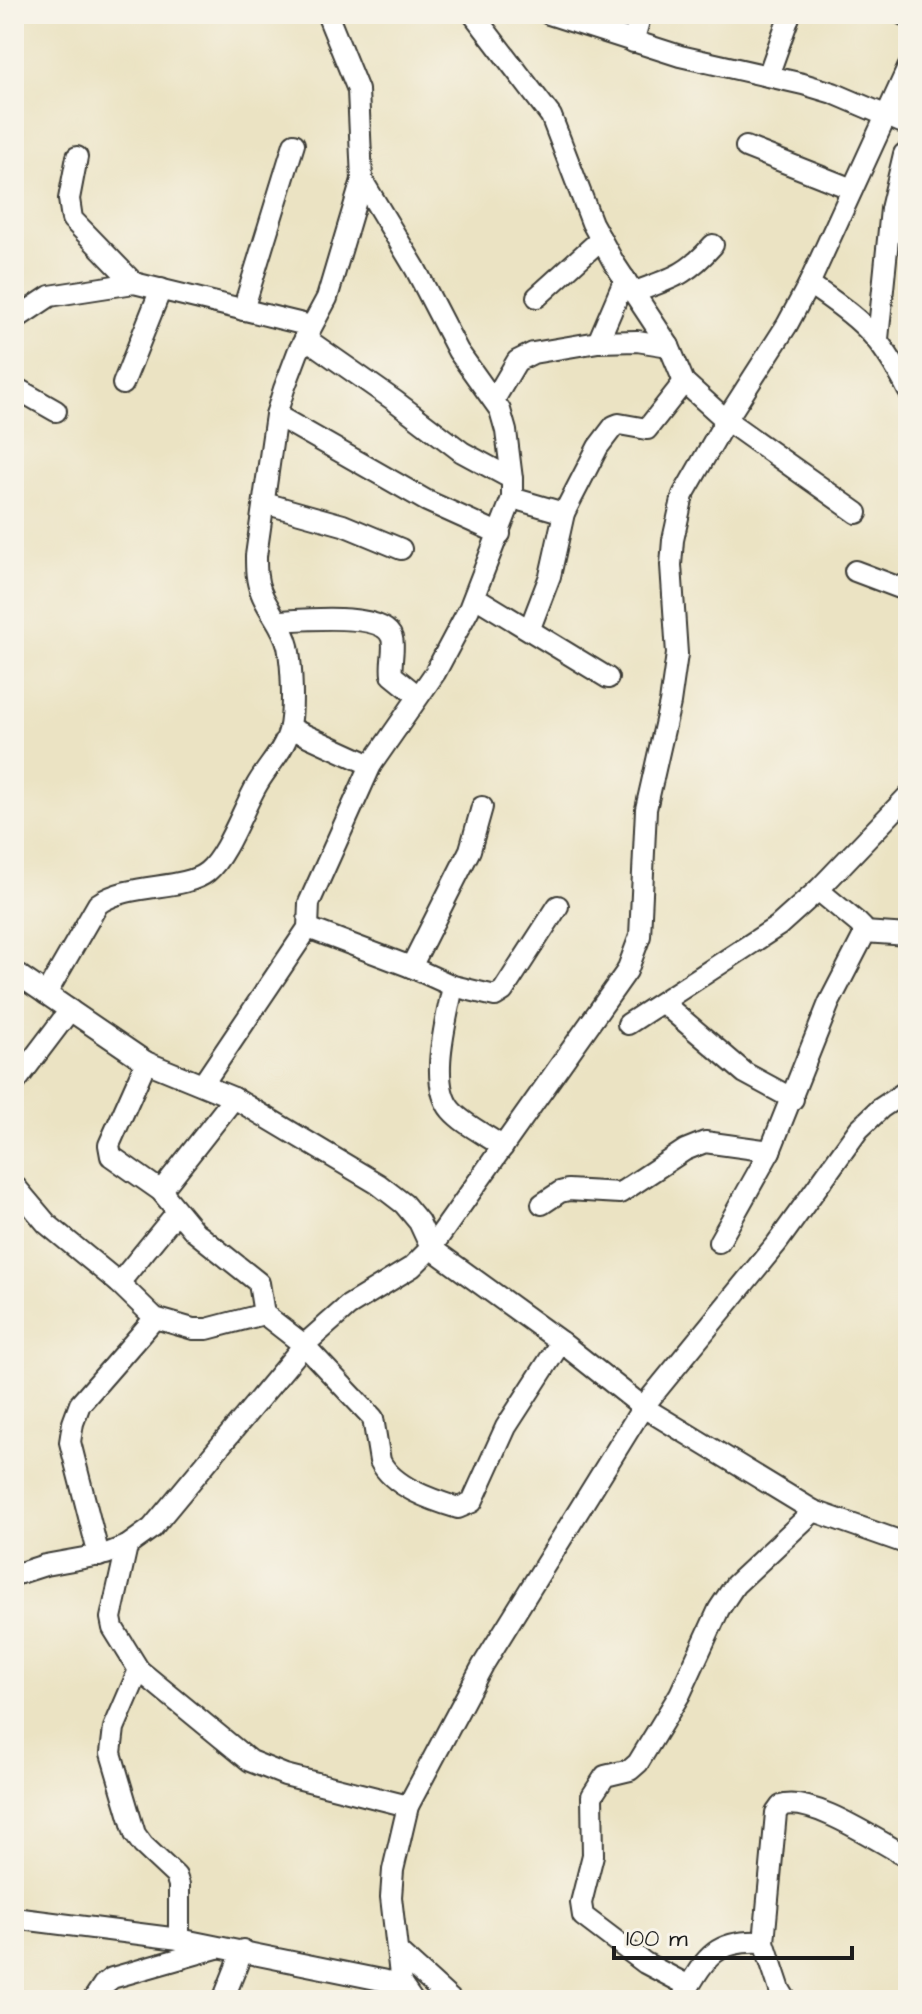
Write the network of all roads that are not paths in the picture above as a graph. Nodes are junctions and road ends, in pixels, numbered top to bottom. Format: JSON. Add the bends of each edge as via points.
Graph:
{"nodes":[{"id":1,"x":327,"y":14,"type":"edge"},
{"id":2,"x":473,"y":14,"type":"edge"},
{"id":3,"x":549,"y":14,"type":"edge"},
{"id":4,"x":641,"y":14,"type":"edge"},
{"id":5,"x":790,"y":14,"type":"edge"},
{"id":6,"x":902,"y":14,"type":"edge"},
{"id":7,"x":908,"y":16,"type":"edge"},
{"id":8,"x":633,"y":42,"type":"junction"},
{"id":9,"x":908,"y":68,"type":"edge"},
{"id":10,"x":768,"y":76,"type":"junction"},
{"id":11,"x":885,"y":117,"type":"junction"},
{"id":12,"x":908,"y":125,"type":"edge"},
{"id":13,"x":876,"y":136,"type":"junction"},
{"id":14,"x":294,"y":144,"type":"dead end"},
{"id":15,"x":746,"y":147,"type":"dead end"},
{"id":16,"x":906,"y":155,"type":"edge"},
{"id":17,"x":77,"y":157,"type":"dead end"},
{"id":18,"x":362,"y":180,"type":"junction"},
{"id":19,"x":852,"y":189,"type":"junction"},
{"id":20,"x":601,"y":239,"type":"junction"},
{"id":21,"x":713,"y":245,"type":"dead end"},
{"id":22,"x":134,"y":283,"type":"junction"},
{"id":23,"x":809,"y":284,"type":"junction"},
{"id":24,"x":630,"y":285,"type":"junction"},
{"id":25,"x":161,"y":289,"type":"junction"},
{"id":26,"x":537,"y":297,"type":"dead end"},
{"id":27,"x":243,"y":310,"type":"junction"},
{"id":28,"x":14,"y":320,"type":"edge"},
{"id":29,"x":308,"y":332,"type":"junction"},
{"id":30,"x":878,"y":339,"type":"junction"},
{"id":31,"x":598,"y":342,"type":"junction"},
{"id":32,"x":669,"y":346,"type":"junction"},
{"id":33,"x":684,"y":382,"type":"junction"},
{"id":34,"x":123,"y":384,"type":"dead end"},
{"id":35,"x":908,"y":390,"type":"edge"},
{"id":36,"x":17,"y":395,"type":"edge"},
{"id":37,"x":494,"y":400,"type":"junction"},
{"id":38,"x":56,"y":411,"type":"dead end"},
{"id":39,"x":276,"y":415,"type":"junction"},
{"id":40,"x":726,"y":420,"type":"junction"},
{"id":41,"x":512,"y":489,"type":"junction"},
{"id":42,"x":264,"y":503,"type":"junction"},
{"id":43,"x":564,"y":513,"type":"junction"},
{"id":44,"x":857,"y":513,"type":"dead end"},
{"id":45,"x":500,"y":534,"type":"junction"},
{"id":46,"x":401,"y":549,"type":"dead end"},
{"id":47,"x":855,"y":571,"type":"dead end"},
{"id":48,"x":908,"y":591,"type":"edge"},
{"id":49,"x":475,"y":597,"type":"junction"},
{"id":50,"x":278,"y":621,"type":"junction"},
{"id":51,"x":530,"y":628,"type":"junction"},
{"id":52,"x":608,"y":678,"type":"dead end"},
{"id":53,"x":418,"y":696,"type":"junction"},
{"id":54,"x":290,"y":728,"type":"junction"},
{"id":55,"x":371,"y":765,"type":"junction"},
{"id":56,"x":908,"y":796,"type":"edge"},
{"id":57,"x":482,"y":807,"type":"dead end"},
{"id":58,"x":818,"y":890,"type":"junction"},
{"id":59,"x":558,"y":906,"type":"dead end"},
{"id":60,"x":308,"y":928,"type":"junction"},
{"id":61,"x":864,"y":932,"type":"junction"},
{"id":62,"x":908,"y":935,"type":"edge"},
{"id":63,"x":411,"y":967,"type":"junction"},
{"id":64,"x":14,"y":972,"type":"edge"},
{"id":65,"x":453,"y":986,"type":"junction"},
{"id":66,"x":46,"y":994,"type":"junction"},
{"id":67,"x":663,"y":1003,"type":"junction"},
{"id":68,"x":70,"y":1010,"type":"junction"},
{"id":69,"x":628,"y":1024,"type":"dead end"},
{"id":70,"x":146,"y":1062,"type":"junction"},
{"id":71,"x":14,"y":1084,"type":"edge"},
{"id":72,"x":203,"y":1084,"type":"junction"},
{"id":73,"x":908,"y":1090,"type":"edge"},
{"id":74,"x":234,"y":1098,"type":"junction"},
{"id":75,"x":793,"y":1099,"type":"junction"},
{"id":76,"x":503,"y":1147,"type":"junction"},
{"id":77,"x":770,"y":1151,"type":"junction"},
{"id":78,"x":14,"y":1185,"type":"edge"},
{"id":79,"x":161,"y":1191,"type":"junction"},
{"id":80,"x":542,"y":1204,"type":"dead end"},
{"id":81,"x":177,"y":1212,"type":"junction"},
{"id":82,"x":719,"y":1242,"type":"dead end"},
{"id":83,"x":431,"y":1248,"type":"junction"},
{"id":84,"x":119,"y":1283,"type":"junction"},
{"id":85,"x":264,"y":1314,"type":"junction"},
{"id":86,"x":155,"y":1318,"type":"junction"},
{"id":87,"x":561,"y":1342,"type":"junction"},
{"id":88,"x":304,"y":1345,"type":"junction"},
{"id":89,"x":643,"y":1407,"type":"junction"},
{"id":90,"x":814,"y":1511,"type":"junction"},
{"id":91,"x":908,"y":1544,"type":"edge"},
{"id":92,"x":127,"y":1546,"type":"junction"},
{"id":93,"x":99,"y":1556,"type":"junction"},
{"id":94,"x":14,"y":1575,"type":"edge"},
{"id":95,"x":139,"y":1670,"type":"junction"},
{"id":96,"x":408,"y":1806,"type":"junction"},
{"id":97,"x":908,"y":1857,"type":"edge"},
{"id":98,"x":14,"y":1918,"type":"edge"},
{"id":99,"x":179,"y":1939,"type":"junction"},
{"id":100,"x":764,"y":1942,"type":"junction"},
{"id":101,"x":221,"y":1946,"type":"junction"},
{"id":102,"x":243,"y":1950,"type":"junction"},
{"id":103,"x":398,"y":1952,"type":"junction"},
{"id":104,"x":685,"y":1993,"type":"edge"},
{"id":105,"x":406,"y":1994,"type":"edge"},
{"id":106,"x":93,"y":2000,"type":"edge"},
{"id":107,"x":223,"y":2000,"type":"edge"},
{"id":108,"x":451,"y":2000,"type":"edge"},
{"id":109,"x":786,"y":2000,"type":"edge"}],
"edges":[{"from":1,"to":18,"type":"street","via":[[358,90]]},
{"from":2,"to":20,"type":"street","via":[[551,116]]},
{"from":3,"to":8,"type":"street"},
{"from":4,"to":8,"type":"street"},
{"from":5,"to":10,"type":"street"},
{"from":6,"to":7,"type":"street"},
{"from":8,"to":10,"type":"street"},
{"from":9,"to":11,"type":"street"},
{"from":10,"to":11,"type":"street","via":[[833,93]]},
{"from":11,"to":12,"type":"street"},
{"from":11,"to":13,"type":"street"},
{"from":13,"to":16,"type":"street"},
{"from":13,"to":19,"type":"street"},
{"from":14,"to":27,"type":"street"},
{"from":15,"to":19,"type":"street"},
{"from":16,"to":30,"type":"street","via":[[892,199]]},
{"from":17,"to":22,"type":"street","via":[[69,199],[72,219]]},
{"from":18,"to":29,"type":"street","via":[[327,298]]},
{"from":18,"to":37,"type":"street","via":[[458,351]]},
{"from":19,"to":23,"type":"street"},
{"from":20,"to":24,"type":"street"},
{"from":20,"to":26,"type":"street"},
{"from":21,"to":24,"type":"street","via":[[679,275]]},
{"from":22,"to":25,"type":"street"},
{"from":22,"to":28,"type":"street","via":[[50,296]]},
{"from":23,"to":30,"type":"street"},
{"from":23,"to":40,"type":"street"},
{"from":24,"to":31,"type":"street"},
{"from":24,"to":32,"type":"street"},
{"from":25,"to":27,"type":"street"},
{"from":25,"to":34,"type":"street"},
{"from":27,"to":29,"type":"street"},
{"from":29,"to":39,"type":"street"},
{"from":29,"to":41,"type":"street"},
{"from":30,"to":35,"type":"street"},
{"from":31,"to":32,"type":"street"},
{"from":31,"to":37,"type":"street","via":[[524,356]]},
{"from":32,"to":33,"type":"street"},
{"from":33,"to":40,"type":"street"},
{"from":33,"to":43,"type":"street","via":[[647,429],[614,426]]},
{"from":36,"to":38,"type":"street"},
{"from":37,"to":41,"type":"street","via":[[506,431]]},
{"from":39,"to":42,"type":"street"},
{"from":39,"to":45,"type":"street","via":[[427,501]]},
{"from":40,"to":44,"type":"street"},
{"from":40,"to":76,"type":"street","via":[[683,495],[673,540],[677,654],[646,809],[640,936],[627,971]]},
{"from":41,"to":43,"type":"street"},
{"from":41,"to":45,"type":"street"},
{"from":42,"to":46,"type":"street","via":[[343,525]]},
{"from":42,"to":50,"type":"street","via":[[256,577]]},
{"from":43,"to":51,"type":"street","via":[[550,576]]},
{"from":45,"to":49,"type":"street"},
{"from":47,"to":48,"type":"street"},
{"from":49,"to":51,"type":"street"},
{"from":49,"to":53,"type":"street"},
{"from":50,"to":53,"type":"street","via":[[325,618],[383,626],[392,639],[392,675]]},
{"from":50,"to":54,"type":"street","via":[[289,650]]},
{"from":51,"to":52,"type":"street"},
{"from":53,"to":55,"type":"street"},
{"from":54,"to":55,"type":"street"},
{"from":54,"to":66,"type":"street","via":[[217,862],[190,880],[111,895],[98,904]]},
{"from":55,"to":60,"type":"street","via":[[309,903]]},
{"from":56,"to":58,"type":"street"},
{"from":57,"to":63,"type":"street","via":[[470,850]]},
{"from":58,"to":61,"type":"street"},
{"from":58,"to":67,"type":"street","via":[[778,926]]},
{"from":59,"to":65,"type":"street","via":[[503,991],[495,996]]},
{"from":60,"to":63,"type":"street"},
{"from":60,"to":72,"type":"street"},
{"from":61,"to":62,"type":"street"},
{"from":61,"to":75,"type":"street","via":[[829,1003]]},
{"from":63,"to":65,"type":"street"},
{"from":64,"to":66,"type":"street"},
{"from":65,"to":76,"type":"street","via":[[440,1055],[445,1100],[452,1111]]},
{"from":66,"to":68,"type":"street"},
{"from":67,"to":69,"type":"street"},
{"from":67,"to":75,"type":"street","via":[[745,1073]]},
{"from":68,"to":70,"type":"street"},
{"from":68,"to":71,"type":"street"},
{"from":70,"to":72,"type":"street"},
{"from":70,"to":79,"type":"street","via":[[109,1151]]},
{"from":72,"to":74,"type":"street"},
{"from":73,"to":89,"type":"street","via":[[859,1129],[777,1243]]},
{"from":74,"to":79,"type":"street"},
{"from":74,"to":83,"type":"street","via":[[378,1184],[419,1222]]},
{"from":75,"to":77,"type":"street"},
{"from":76,"to":83,"type":"street"},
{"from":77,"to":80,"type":"street","via":[[705,1142],[620,1193],[568,1190]]},
{"from":77,"to":82,"type":"street"},
{"from":78,"to":84,"type":"street","via":[[47,1224]]},
{"from":79,"to":81,"type":"street"},
{"from":81,"to":84,"type":"street"},
{"from":81,"to":85,"type":"street","via":[[259,1283]]},
{"from":83,"to":87,"type":"street"},
{"from":83,"to":88,"type":"street","via":[[412,1267],[348,1306]]},
{"from":84,"to":86,"type":"street"},
{"from":85,"to":86,"type":"street","via":[[207,1329]]},
{"from":85,"to":88,"type":"street"},
{"from":86,"to":93,"type":"street","via":[[80,1404],[73,1423],[70,1442]]},
{"from":87,"to":88,"type":"street","via":[[506,1427],[472,1502],[458,1508],[415,1492],[382,1467],[373,1418]]},
{"from":87,"to":89,"type":"street"},
{"from":88,"to":92,"type":"street","via":[[152,1528]]},
{"from":89,"to":90,"type":"street"},
{"from":89,"to":96,"type":"street","via":[[483,1665]]},
{"from":90,"to":91,"type":"street"},
{"from":90,"to":104,"type":"street","via":[[735,1585],[638,1763],[605,1776],[592,1796],[593,1855],[581,1903],[583,1916]]},
{"from":92,"to":93,"type":"street"},
{"from":92,"to":95,"type":"street","via":[[111,1618]]},
{"from":93,"to":94,"type":"street"},
{"from":95,"to":96,"type":"street","via":[[250,1761]]},
{"from":95,"to":99,"type":"street","via":[[114,1728],[111,1753],[135,1834],[176,1876]]},
{"from":96,"to":103,"type":"street","via":[[391,1897]]},
{"from":97,"to":100,"type":"street","via":[[814,1808],[781,1806],[776,1813]]},
{"from":98,"to":99,"type":"street"},
{"from":99,"to":101,"type":"street"},
{"from":100,"to":104,"type":"street","via":[[722,1946]]},
{"from":100,"to":109,"type":"street"},
{"from":101,"to":102,"type":"street"},
{"from":101,"to":106,"type":"street","via":[[112,1978]]},
{"from":102,"to":105,"type":"street"},
{"from":102,"to":107,"type":"street"},
{"from":103,"to":105,"type":"street"},
{"from":103,"to":108,"type":"street"}]}
